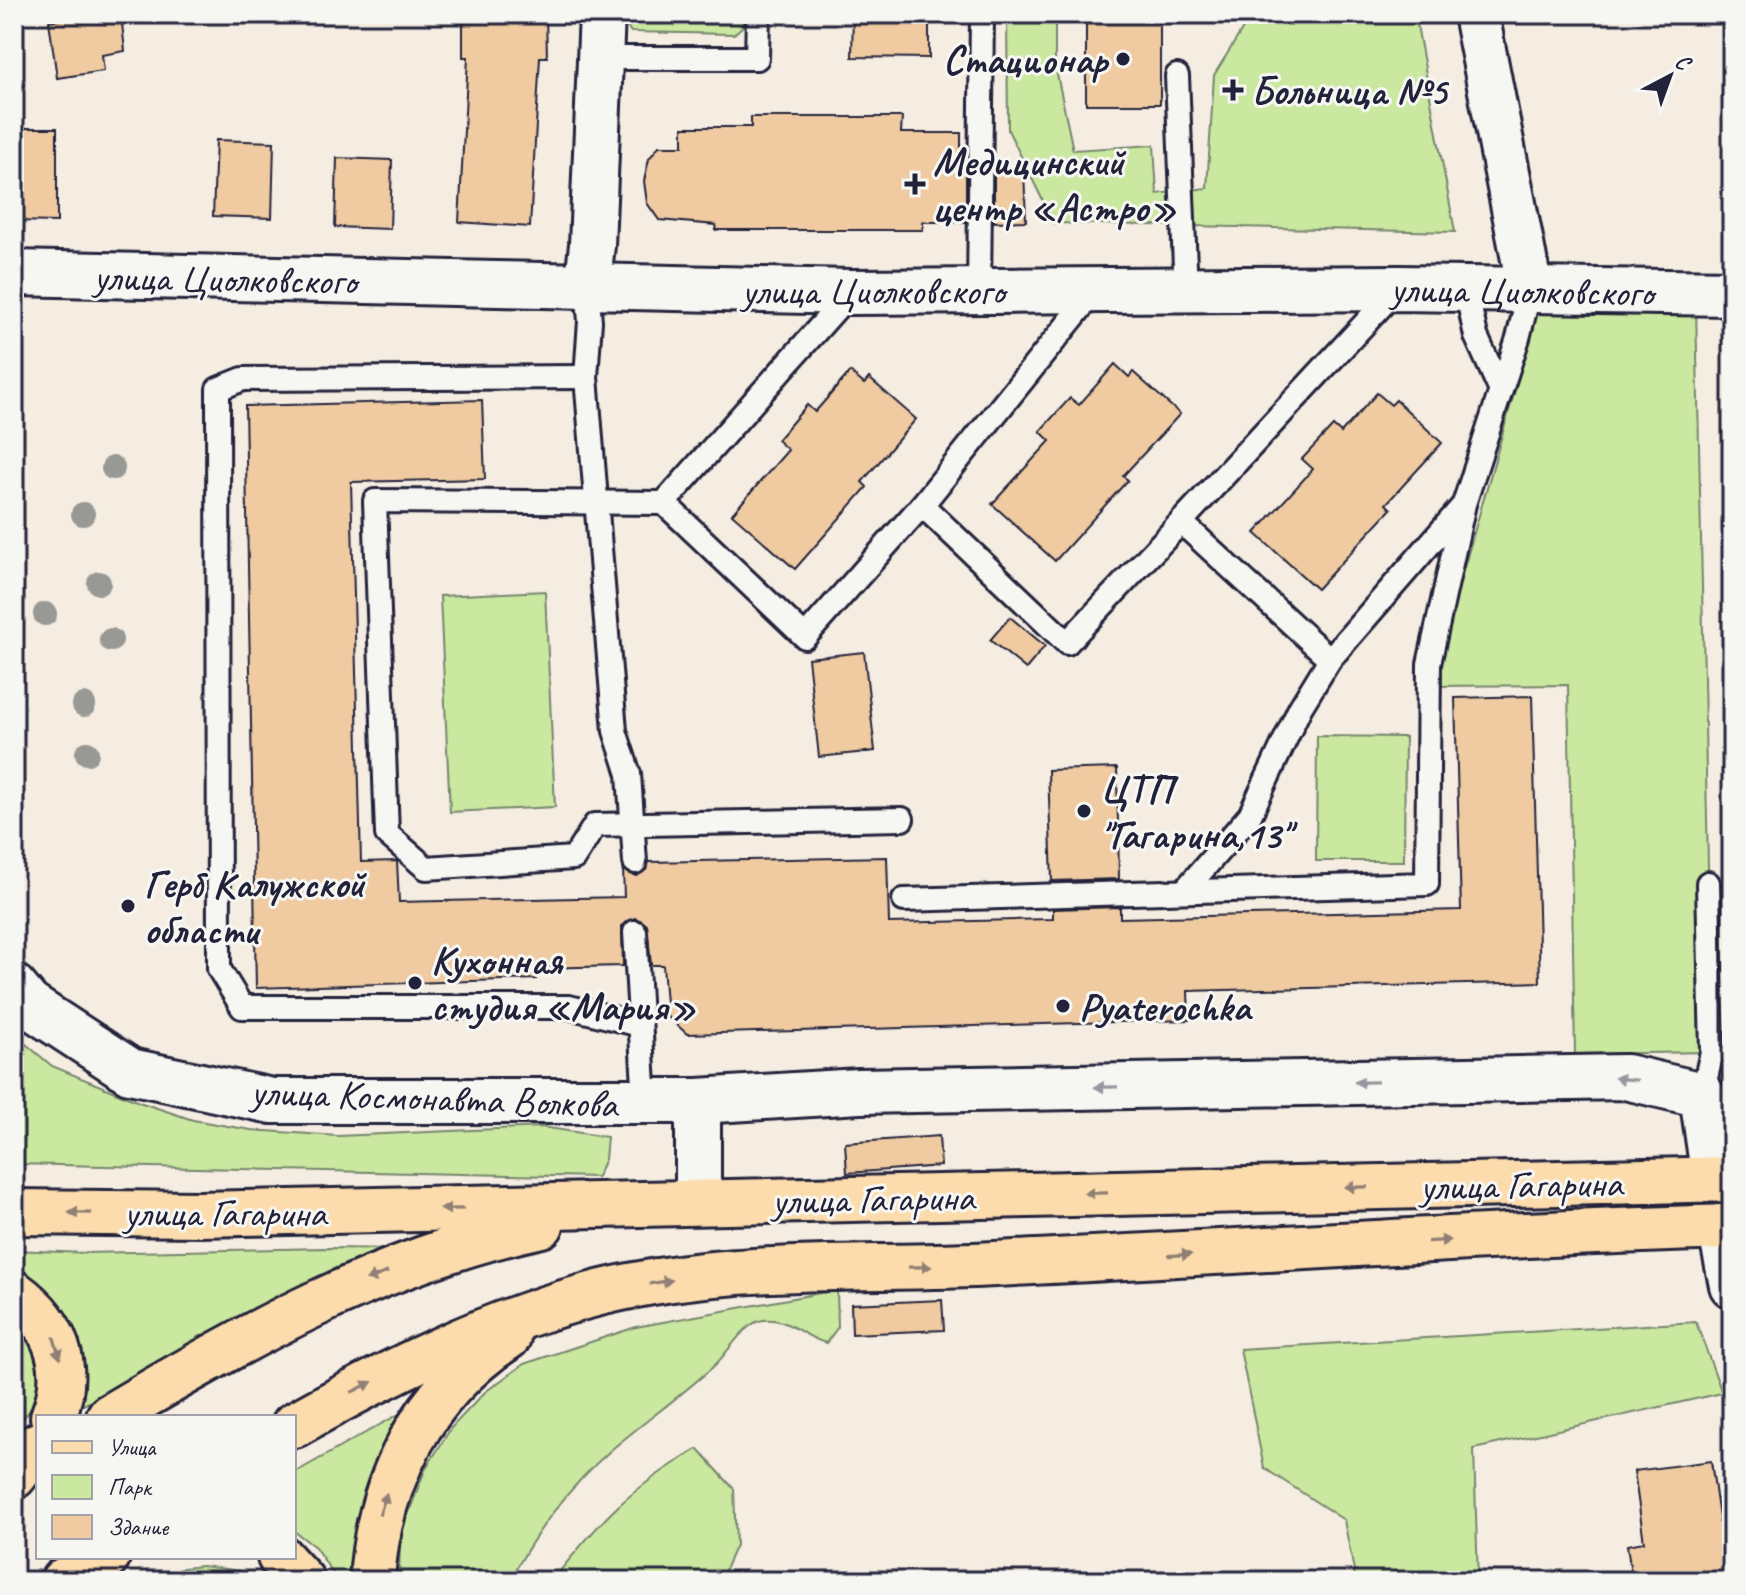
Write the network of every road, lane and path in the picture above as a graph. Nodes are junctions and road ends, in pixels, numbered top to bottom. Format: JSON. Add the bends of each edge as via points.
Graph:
{"nodes":[{"id":1,"x":602,"y":14,"type":"edge"},
{"id":2,"x":758,"y":14,"type":"edge"},
{"id":3,"x":982,"y":14,"type":"edge"},
{"id":4,"x":1476,"y":14,"type":"edge"},
{"id":5,"x":600,"y":58,"type":"junction"},
{"id":6,"x":1177,"y":76,"type":"dead end"},
{"id":7,"x":14,"y":273,"type":"edge"},
{"id":8,"x":587,"y":288,"type":"junction"},
{"id":9,"x":1398,"y":288,"type":"junction"},
{"id":10,"x":1096,"y":289,"type":"junction"},
{"id":11,"x":1466,"y":289,"type":"junction"},
{"id":12,"x":1530,"y":290,"type":"junction"},
{"id":13,"x":1186,"y":291,"type":"junction"},
{"id":14,"x":851,"y":292,"type":"junction"},
{"id":15,"x":979,"y":292,"type":"junction"},
{"id":16,"x":1732,"y":293,"type":"edge"},
{"id":17,"x":586,"y":377,"type":"junction"},
{"id":18,"x":1500,"y":389,"type":"junction"},
{"id":19,"x":598,"y":503,"type":"junction"},
{"id":20,"x":664,"y":503,"type":"junction"},
{"id":21,"x":1464,"y":504,"type":"junction"},
{"id":22,"x":922,"y":505,"type":"junction"},
{"id":23,"x":1181,"y":522,"type":"junction"},
{"id":24,"x":1330,"y":659,"type":"junction"},
{"id":25,"x":902,"y":819,"type":"dead end"},
{"id":26,"x":632,"y":826,"type":"junction"},
{"id":27,"x":635,"y":862,"type":"dead end"},
{"id":28,"x":1708,"y":883,"type":"dead end"},
{"id":29,"x":1185,"y":890,"type":"junction"},
{"id":30,"x":904,"y":900,"type":"dead end"},
{"id":31,"x":635,"y":932,"type":"dead end"},
{"id":32,"x":14,"y":987,"type":"edge"},
{"id":33,"x":640,"y":1025,"type":"junction"},
{"id":34,"x":1702,"y":1095,"type":"junction"},
{"id":35,"x":698,"y":1101,"type":"junction"},
{"id":36,"x":645,"y":1103,"type":"junction"},
{"id":37,"x":1723,"y":1179,"type":"edge"},
{"id":38,"x":684,"y":1203,"type":"junction"},
{"id":39,"x":14,"y":1212,"type":"edge"},
{"id":40,"x":1726,"y":1227,"type":"edge"},
{"id":41,"x":1732,"y":1285,"type":"edge"},
{"id":42,"x":14,"y":1293,"type":"edge"},
{"id":43,"x":584,"y":1297,"type":"junction"},
{"id":44,"x":54,"y":1415,"type":"edge"},
{"id":45,"x":113,"y":1415,"type":"edge"},
{"id":46,"x":296,"y":1424,"type":"edge"},
{"id":47,"x":36,"y":1448,"type":"edge"},
{"id":48,"x":36,"y":1465,"type":"edge"},
{"id":49,"x":14,"y":1478,"type":"edge"},
{"id":50,"x":92,"y":1559,"type":"edge"},
{"id":51,"x":103,"y":1559,"type":"edge"},
{"id":52,"x":282,"y":1559,"type":"edge"},
{"id":53,"x":62,"y":1581,"type":"edge"},
{"id":54,"x":302,"y":1581,"type":"edge"},
{"id":55,"x":372,"y":1581,"type":"edge"}],
"edges":[{"from":1,"to":5,"type":"street"},
{"from":2,"to":5,"type":"lane","via":[[757,58]]},
{"from":3,"to":15,"type":"lane"},
{"from":4,"to":12,"type":"street"},
{"from":5,"to":8,"type":"street"},
{"from":6,"to":13,"type":"lane"},
{"from":7,"to":8,"type":"street","name":"улица Циолковского"},
{"from":8,"to":14,"type":"street","name":"улица Циолковского"},
{"from":8,"to":17,"type":"lane"},
{"from":9,"to":11,"type":"street","name":"улица Циолковского"},
{"from":9,"to":13,"type":"street","name":"улица Циолковского"},
{"from":9,"to":23,"type":"lane"},
{"from":10,"to":13,"type":"street","name":"улица Циолковского"},
{"from":10,"to":15,"type":"street","name":"улица Циолковского"},
{"from":10,"to":22,"type":"lane"},
{"from":11,"to":12,"type":"street","name":"улица Циолковского"},
{"from":11,"to":18,"type":"lane","via":[[1476,336]]},
{"from":12,"to":16,"type":"street","name":"улица Циолковского"},
{"from":12,"to":18,"type":"lane"},
{"from":14,"to":15,"type":"street","name":"улица Циолковского"},
{"from":14,"to":20,"type":"lane"},
{"from":17,"to":19,"type":"lane"},
{"from":17,"to":33,"type":"lane","via":[[243,379],[218,389],[219,969],[242,1007],[569,1007]]},
{"from":18,"to":21,"type":"lane"},
{"from":19,"to":20,"type":"lane"},
{"from":19,"to":26,"type":"lane","via":[[615,731],[629,774]]},
{"from":19,"to":26,"type":"lane","via":[[375,501],[387,834],[426,868],[574,858],[595,825]]},
{"from":20,"to":22,"type":"lane","via":[[805,637]]},
{"from":21,"to":24,"type":"lane"},
{"from":21,"to":29,"type":"lane","via":[[1429,664],[1427,884]]},
{"from":22,"to":23,"type":"lane","via":[[1067,643]]},
{"from":23,"to":24,"type":"lane"},
{"from":24,"to":29,"type":"lane","via":[[1300,708],[1250,815]]},
{"from":25,"to":26,"type":"lane"},
{"from":26,"to":27,"type":"lane"},
{"from":28,"to":34,"type":"lane","via":[[1712,1052]]},
{"from":29,"to":30,"type":"lane"},
{"from":31,"to":33,"type":"lane"},
{"from":32,"to":36,"type":"street","name":"улица Космонавта Волкова","via":[[29,1005],[130,1071],[272,1101]]},
{"from":33,"to":36,"type":"lane"},
{"from":34,"to":35,"type":"street","name":"улица Космонавта Волкова","one_way":true,"via":[[1626,1077],[859,1091]]},
{"from":34,"to":37,"type":"street"},
{"from":35,"to":36,"type":"street","name":"улица Космонавта Волкова"},
{"from":35,"to":38,"type":"street"},
{"from":37,"to":38,"type":"main road","name":"улица Гагарина","one_way":true},
{"from":38,"to":39,"type":"main road","name":"улица Гагарина","one_way":true,"via":[[200,1214]]},
{"from":38,"to":45,"type":"main road","one_way":true,"via":[[594,1213],[420,1259],[299,1309]]},
{"from":40,"to":41,"type":"street"},
{"from":43,"to":40,"type":"main road","name":"улица Гагарина","one_way":true,"via":[[723,1272],[937,1267]]},
{"from":42,"to":44,"type":"main road","one_way":true,"via":[[42,1318],[60,1354],[63,1377]]},
{"from":46,"to":43,"type":"main road","one_way":true,"via":[[406,1365]]},
{"from":55,"to":43,"type":"main road","one_way":true,"via":[[379,1519],[420,1421],[481,1356],[535,1318]]},
{"from":47,"to":49,"type":"main road"},
{"from":48,"to":49,"type":"main road"},
{"from":50,"to":53,"type":"main road"},
{"from":51,"to":53,"type":"main road"},
{"from":52,"to":54,"type":"main road"}]}
